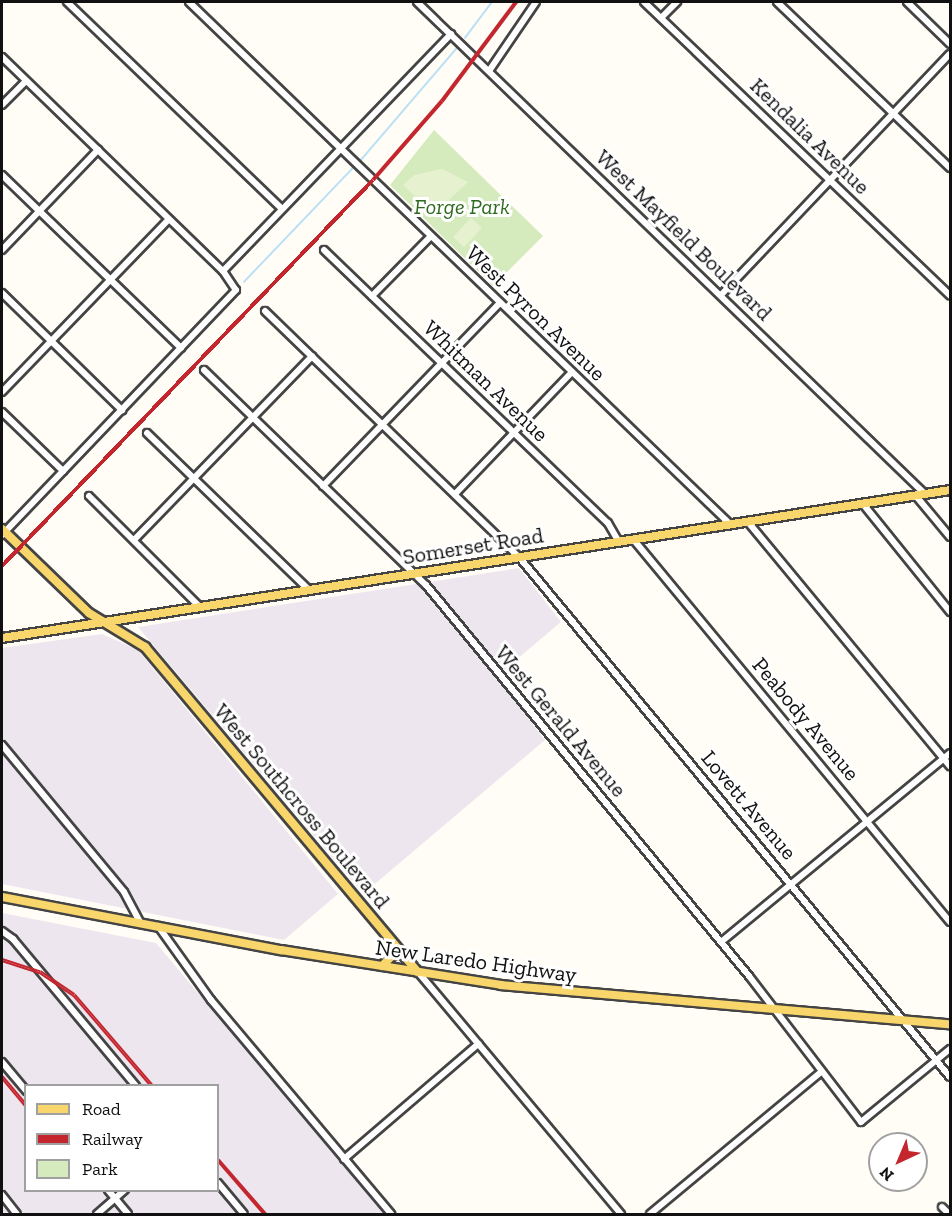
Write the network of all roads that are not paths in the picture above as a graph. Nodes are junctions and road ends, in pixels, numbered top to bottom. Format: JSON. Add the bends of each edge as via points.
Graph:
{"nodes":[{"id":1,"x":67,"y":2,"type":"edge"},
{"id":2,"x":189,"y":2,"type":"edge"},
{"id":3,"x":417,"y":2,"type":"edge"},
{"id":4,"x":536,"y":2,"type":"edge"},
{"id":5,"x":644,"y":2,"type":"edge"},
{"id":6,"x":676,"y":2,"type":"edge"},
{"id":7,"x":777,"y":2,"type":"edge"},
{"id":8,"x":907,"y":2,"type":"edge"},
{"id":9,"x":661,"y":18,"type":"junction"},
{"id":10,"x":451,"y":34,"type":"junction"},
{"id":11,"x":951,"y":44,"type":"edge"},
{"id":12,"x":951,"y":54,"type":"edge"},
{"id":13,"x":2,"y":57,"type":"edge"},
{"id":14,"x":489,"y":71,"type":"junction"},
{"id":15,"x":26,"y":81,"type":"junction"},
{"id":16,"x":2,"y":105,"type":"edge"},
{"id":17,"x":894,"y":113,"type":"junction"},
{"id":18,"x":341,"y":149,"type":"junction"},
{"id":19,"x":98,"y":150,"type":"junction"},
{"id":20,"x":951,"y":168,"type":"edge"},
{"id":21,"x":2,"y":175,"type":"edge"},
{"id":22,"x":830,"y":180,"type":"junction"},
{"id":23,"x":282,"y":209,"type":"junction"},
{"id":24,"x":39,"y":211,"type":"junction"},
{"id":25,"x":169,"y":219,"type":"junction"},
{"id":26,"x":431,"y":236,"type":"junction"},
{"id":27,"x":2,"y":250,"type":"edge"},
{"id":28,"x":324,"y":250,"type":"dead end"},
{"id":29,"x":223,"y":271,"type":"junction"},
{"id":30,"x":110,"y":280,"type":"junction"},
{"id":31,"x":2,"y":293,"type":"edge"},
{"id":32,"x":721,"y":295,"type":"junction"},
{"id":33,"x":372,"y":296,"type":"junction"},
{"id":34,"x":951,"y":296,"type":"edge"},
{"id":35,"x":500,"y":303,"type":"junction"},
{"id":36,"x":265,"y":311,"type":"dead end"},
{"id":37,"x":51,"y":341,"type":"junction"},
{"id":38,"x":182,"y":348,"type":"junction"},
{"id":39,"x":312,"y":356,"type":"junction"},
{"id":40,"x":442,"y":363,"type":"junction"},
{"id":41,"x":204,"y":370,"type":"dead end"},
{"id":42,"x":572,"y":372,"type":"junction"},
{"id":43,"x":2,"y":392,"type":"edge"},
{"id":44,"x":122,"y":410,"type":"junction"},
{"id":45,"x":2,"y":411,"type":"edge"},
{"id":46,"x":252,"y":417,"type":"junction"},
{"id":47,"x":382,"y":425,"type":"junction"},
{"id":48,"x":514,"y":432,"type":"junction"},
{"id":49,"x":147,"y":433,"type":"dead end"},
{"id":50,"x":63,"y":471,"type":"junction"},
{"id":51,"x":193,"y":478,"type":"junction"},
{"id":52,"x":323,"y":486,"type":"junction"},
{"id":53,"x":951,"y":490,"type":"edge"},
{"id":54,"x":454,"y":494,"type":"junction"},
{"id":55,"x":925,"y":494,"type":"junction"},
{"id":56,"x":916,"y":495,"type":"junction"},
{"id":57,"x":89,"y":496,"type":"dead end"},
{"id":58,"x":863,"y":504,"type":"junction"},
{"id":59,"x":748,"y":522,"type":"junction"},
{"id":60,"x":730,"y":524,"type":"junction"},
{"id":61,"x":2,"y":532,"type":"edge"},
{"id":62,"x":951,"y":537,"type":"edge"},
{"id":63,"x":633,"y":539,"type":"junction"},
{"id":64,"x":134,"y":540,"type":"junction"},
{"id":65,"x":619,"y":542,"type":"junction"},
{"id":66,"x":519,"y":557,"type":"junction"},
{"id":67,"x":414,"y":573,"type":"junction"},
{"id":68,"x":309,"y":590,"type":"junction"},
{"id":69,"x":200,"y":607,"type":"junction"},
{"id":70,"x":951,"y":612,"type":"edge"},
{"id":71,"x":103,"y":622,"type":"junction"},
{"id":72,"x":2,"y":638,"type":"edge"},
{"id":73,"x":2,"y":745,"type":"edge"},
{"id":74,"x":951,"y":753,"type":"edge"},
{"id":75,"x":944,"y":758,"type":"junction"},
{"id":76,"x":951,"y":766,"type":"edge"},
{"id":77,"x":868,"y":821,"type":"junction"},
{"id":78,"x":791,"y":885,"type":"junction"},
{"id":79,"x":2,"y":897,"type":"edge"},
{"id":80,"x":140,"y":922,"type":"junction"},
{"id":81,"x":951,"y":922,"type":"edge"},
{"id":82,"x":158,"y":926,"type":"junction"},
{"id":83,"x":2,"y":931,"type":"edge"},
{"id":84,"x":387,"y":935,"type":"junction"},
{"id":85,"x":721,"y":942,"type":"junction"},
{"id":86,"x":382,"y":966,"type":"junction"},
{"id":87,"x":418,"y":972,"type":"junction"},
{"id":88,"x":774,"y":1010,"type":"junction"},
{"id":89,"x":903,"y":1020,"type":"junction"},
{"id":90,"x":951,"y":1024,"type":"edge"},
{"id":91,"x":478,"y":1044,"type":"junction"},
{"id":92,"x":951,"y":1049,"type":"edge"},
{"id":93,"x":937,"y":1061,"type":"junction"},
{"id":94,"x":2,"y":1062,"type":"edge"},
{"id":95,"x":821,"y":1072,"type":"junction"},
{"id":96,"x":951,"y":1077,"type":"edge"},
{"id":97,"x":134,"y":1084,"type":"edge"},
{"id":98,"x":24,"y":1089,"type":"edge"},
{"id":99,"x":344,"y":1159,"type":"junction"},
{"id":100,"x":219,"y":1184,"type":"edge"},
{"id":101,"x":109,"y":1192,"type":"edge"},
{"id":102,"x":125,"y":1192,"type":"edge"},
{"id":103,"x":2,"y":1195,"type":"edge"},
{"id":104,"x":115,"y":1199,"type":"junction"},
{"id":105,"x":942,"y":1207,"type":"dead end"},
{"id":106,"x":17,"y":1215,"type":"edge"},
{"id":107,"x":97,"y":1215,"type":"edge"},
{"id":108,"x":128,"y":1215,"type":"edge"},
{"id":109,"x":244,"y":1215,"type":"edge"},
{"id":110,"x":391,"y":1215,"type":"edge"},
{"id":111,"x":621,"y":1215,"type":"edge"},
{"id":112,"x":650,"y":1215,"type":"edge"},
{"id":113,"x":949,"y":1215,"type":"edge"}],
"edges":[{"from":1,"to":23,"type":"street"},
{"from":2,"to":18,"type":"street","name":"West Pyron Avenue"},
{"from":3,"to":10,"type":"street","name":"West Mayfield Boulevard"},
{"from":4,"to":14,"type":"street"},
{"from":5,"to":9,"type":"street","name":"Kendalia Avenue"},
{"from":6,"to":9,"type":"street"},
{"from":7,"to":17,"type":"street"},
{"from":8,"to":11,"type":"street"},
{"from":9,"to":22,"type":"street","name":"Kendalia Avenue"},
{"from":10,"to":14,"type":"street","name":"West Mayfield Boulevard"},
{"from":10,"to":18,"type":"street"},
{"from":12,"to":17,"type":"street"},
{"from":13,"to":15,"type":"street"},
{"from":14,"to":32,"type":"street","name":"West Mayfield Boulevard"},
{"from":15,"to":16,"type":"street"},
{"from":15,"to":19,"type":"street"},
{"from":17,"to":20,"type":"street"},
{"from":17,"to":22,"type":"street"},
{"from":18,"to":23,"type":"street"},
{"from":18,"to":26,"type":"street","name":"West Pyron Avenue"},
{"from":19,"to":24,"type":"street"},
{"from":19,"to":25,"type":"street"},
{"from":21,"to":24,"type":"street"},
{"from":22,"to":32,"type":"street"},
{"from":22,"to":34,"type":"street","name":"Kendalia Avenue"},
{"from":23,"to":29,"type":"street"},
{"from":24,"to":27,"type":"street"},
{"from":24,"to":30,"type":"street"},
{"from":25,"to":29,"type":"street"},
{"from":25,"to":30,"type":"street"},
{"from":26,"to":33,"type":"street"},
{"from":26,"to":35,"type":"street","name":"West Pyron Avenue"},
{"from":28,"to":33,"type":"street","name":"Whitman Avenue"},
{"from":29,"to":38,"type":"street","via":[[236,290]]},
{"from":30,"to":37,"type":"street"},
{"from":30,"to":38,"type":"street"},
{"from":31,"to":37,"type":"street"},
{"from":32,"to":55,"type":"street","name":"West Mayfield Boulevard"},
{"from":33,"to":40,"type":"street","name":"Whitman Avenue"},
{"from":35,"to":40,"type":"street"},
{"from":35,"to":42,"type":"street","name":"West Pyron Avenue"},
{"from":36,"to":39,"type":"street","name":"Lovett Avenue"},
{"from":37,"to":43,"type":"street"},
{"from":37,"to":44,"type":"street"},
{"from":38,"to":44,"type":"street"},
{"from":39,"to":46,"type":"street"},
{"from":39,"to":47,"type":"street","name":"Lovett Avenue"},
{"from":40,"to":47,"type":"street"},
{"from":40,"to":48,"type":"street","name":"Whitman Avenue"},
{"from":41,"to":46,"type":"street","name":"West Gerald Avenue"},
{"from":42,"to":48,"type":"street"},
{"from":42,"to":60,"type":"street","name":"West Pyron Avenue"},
{"from":44,"to":50,"type":"street"},
{"from":45,"to":50,"type":"street"},
{"from":46,"to":51,"type":"street"},
{"from":46,"to":52,"type":"street","name":"West Gerald Avenue"},
{"from":47,"to":52,"type":"street"},
{"from":47,"to":54,"type":"street","name":"Lovett Avenue"},
{"from":48,"to":54,"type":"street"},
{"from":48,"to":65,"type":"street","name":"Whitman Avenue","via":[[612,528]]},
{"from":49,"to":51,"type":"street"},
{"from":50,"to":61,"type":"street"},
{"from":51,"to":64,"type":"street"},
{"from":51,"to":68,"type":"street"},
{"from":52,"to":67,"type":"street","name":"West Gerald Avenue"},
{"from":53,"to":55,"type":"main road","name":"Somerset Road"},
{"from":54,"to":66,"type":"street","name":"Lovett Avenue"},
{"from":55,"to":56,"type":"main road","name":"Somerset Road"},
{"from":56,"to":58,"type":"main road","name":"Somerset Road"},
{"from":56,"to":62,"type":"street"},
{"from":57,"to":64,"type":"street"},
{"from":58,"to":59,"type":"main road","name":"Somerset Road"},
{"from":58,"to":70,"type":"street"},
{"from":59,"to":60,"type":"main road","name":"Somerset Road"},
{"from":59,"to":75,"type":"street"},
{"from":60,"to":63,"type":"main road","name":"Somerset Road"},
{"from":61,"to":71,"type":"main road","name":"West Southcross Boulevard","via":[[74,601]]},
{"from":63,"to":65,"type":"main road","name":"Somerset Road"},
{"from":63,"to":77,"type":"street","name":"Peabody Avenue"},
{"from":64,"to":69,"type":"street"},
{"from":65,"to":66,"type":"main road","name":"Somerset Road"},
{"from":66,"to":67,"type":"main road","name":"Somerset Road"},
{"from":66,"to":78,"type":"street","name":"Lovett Avenue"},
{"from":67,"to":68,"type":"main road","name":"Somerset Road"},
{"from":67,"to":85,"type":"street","name":"West Gerald Avenue"},
{"from":68,"to":69,"type":"main road","name":"Somerset Road"},
{"from":69,"to":71,"type":"main road","name":"Somerset Road"},
{"from":71,"to":72,"type":"main road","name":"Somerset Road"},
{"from":71,"to":84,"type":"main road","name":"West Southcross Boulevard","via":[[137,640],[152,654]]},
{"from":73,"to":80,"type":"street","via":[[124,892]]},
{"from":74,"to":75,"type":"street"},
{"from":75,"to":76,"type":"street"},
{"from":75,"to":77,"type":"street"},
{"from":77,"to":78,"type":"street"},
{"from":77,"to":81,"type":"street","name":"Peabody Avenue"},
{"from":78,"to":85,"type":"street"},
{"from":78,"to":89,"type":"street","name":"Lovett Avenue"},
{"from":79,"to":80,"type":"main road","name":"New Laredo Highway"},
{"from":80,"to":82,"type":"main road","name":"New Laredo Highway"},
{"from":82,"to":86,"type":"main road","name":"New Laredo Highway"},
{"from":82,"to":99,"type":"street","via":[[211,1000]]},
{"from":83,"to":97,"type":"street","via":[[13,939]]},
{"from":84,"to":86,"type":"main road","via":[[393,955]]},
{"from":84,"to":87,"type":"main road","name":"West Southcross Boulevard"},
{"from":85,"to":88,"type":"street","name":"West Gerald Avenue"},
{"from":86,"to":87,"type":"main road","name":"New Laredo Highway"},
{"from":87,"to":88,"type":"main road","name":"New Laredo Highway","via":[[576,993]]},
{"from":87,"to":91,"type":"street","name":"West Southcross Boulevard"},
{"from":88,"to":89,"type":"main road","name":"New Laredo Highway"},
{"from":88,"to":95,"type":"street","name":"West Gerald Avenue"},
{"from":89,"to":90,"type":"main road","name":"New Laredo Highway"},
{"from":89,"to":93,"type":"street","name":"Lovett Avenue"},
{"from":91,"to":99,"type":"street"},
{"from":91,"to":111,"type":"street","name":"West Southcross Boulevard"},
{"from":92,"to":93,"type":"street"},
{"from":93,"to":95,"type":"street","name":"West Gerald Avenue","via":[[861,1122]]},
{"from":93,"to":96,"type":"street","name":"Lovett Avenue"},
{"from":94,"to":98,"type":"street"},
{"from":95,"to":112,"type":"street"},
{"from":99,"to":110,"type":"street"},
{"from":100,"to":109,"type":"street"},
{"from":101,"to":104,"type":"street"},
{"from":102,"to":104,"type":"street"},
{"from":103,"to":106,"type":"street"},
{"from":104,"to":107,"type":"street"},
{"from":104,"to":108,"type":"street"},
{"from":105,"to":113,"type":"street"}]}
